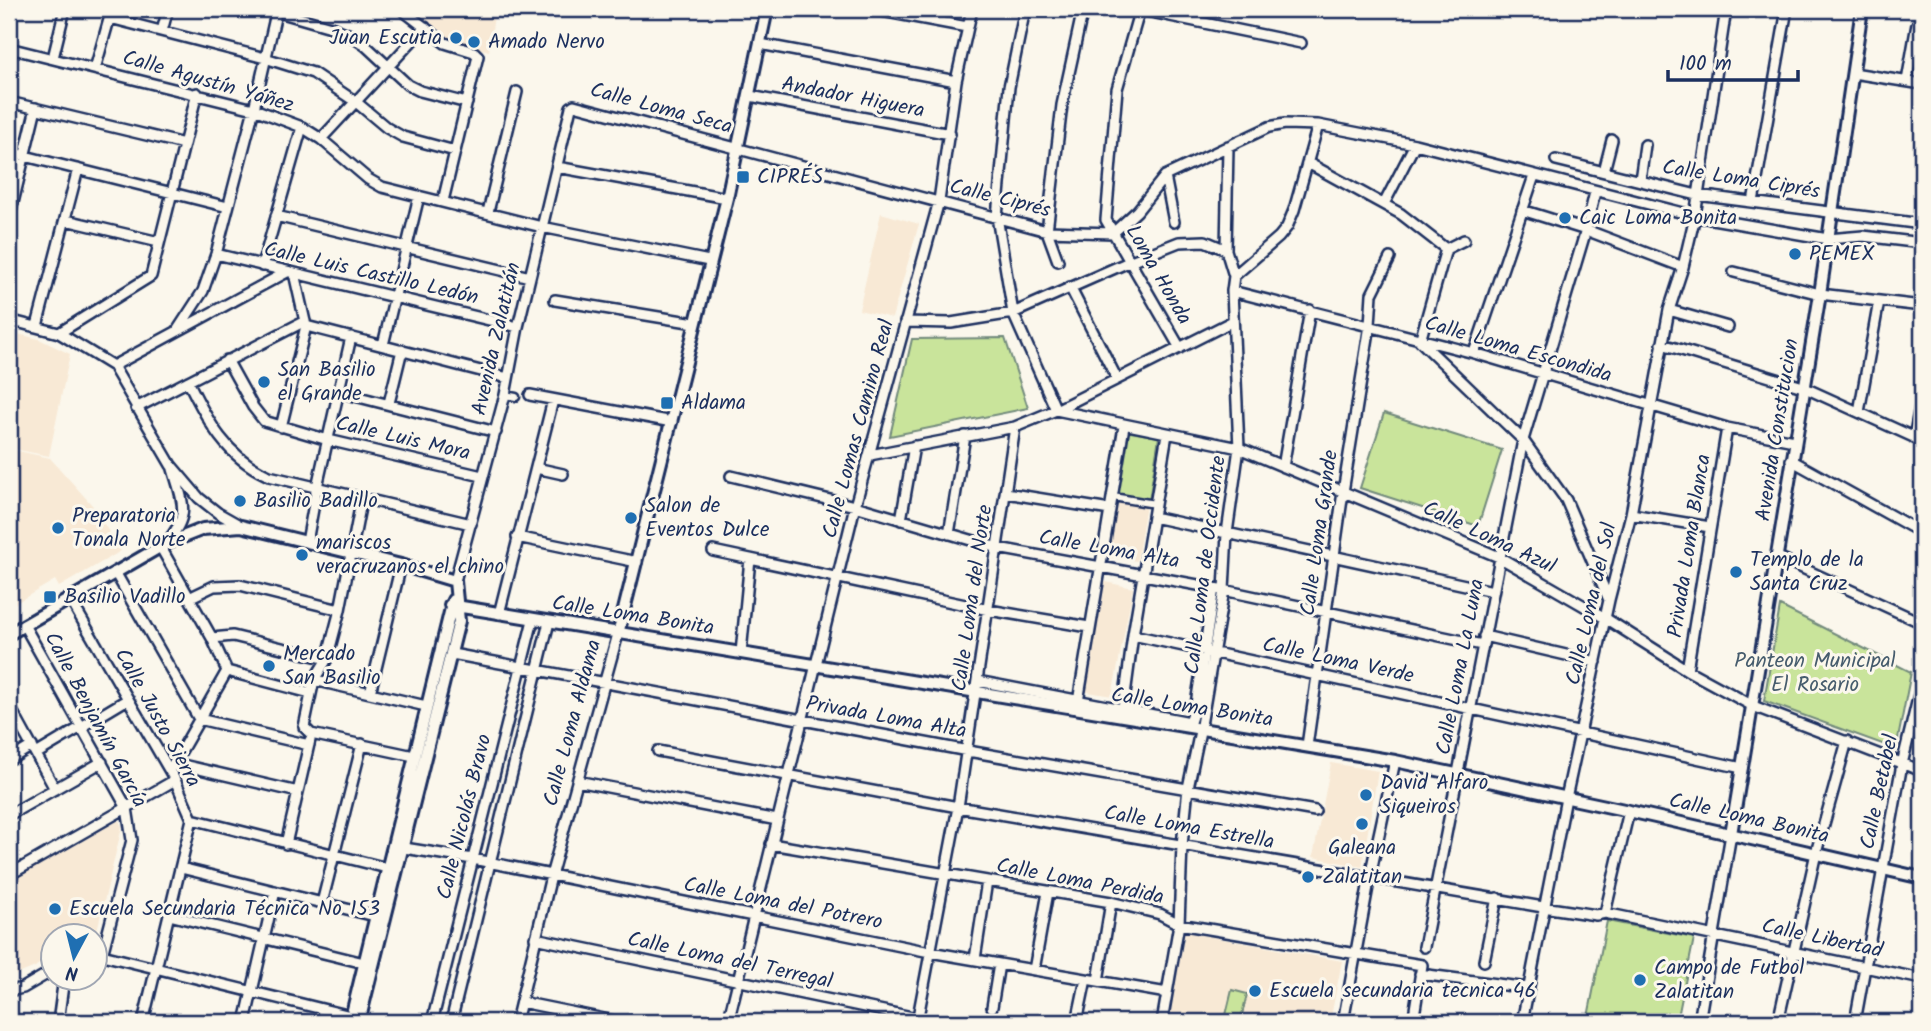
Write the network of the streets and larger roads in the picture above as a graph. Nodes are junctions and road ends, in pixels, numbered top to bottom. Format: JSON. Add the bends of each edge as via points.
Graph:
{"nodes":[{"id":1,"x":65,"y":9,"type":"edge"},
{"id":2,"x":168,"y":9,"type":"edge"},
{"id":3,"x":274,"y":9,"type":"edge"},
{"id":4,"x":401,"y":9,"type":"edge"},
{"id":5,"x":767,"y":9,"type":"edge"},
{"id":6,"x":871,"y":9,"type":"edge"},
{"id":7,"x":972,"y":9,"type":"edge"},
{"id":8,"x":1026,"y":9,"type":"edge"},
{"id":9,"x":1083,"y":9,"type":"edge"},
{"id":10,"x":1138,"y":9,"type":"edge"},
{"id":11,"x":1192,"y":9,"type":"edge"},
{"id":12,"x":1726,"y":9,"type":"edge"},
{"id":13,"x":1787,"y":9,"type":"edge"},
{"id":14,"x":1862,"y":9,"type":"edge"},
{"id":15,"x":111,"y":13,"type":"edge"},
{"id":16,"x":1189,"y":19,"type":"junction"},
{"id":17,"x":1917,"y":24,"type":"dead end"},
{"id":18,"x":425,"y":27,"type":"junction"},
{"id":19,"x":967,"y":27,"type":"junction"},
{"id":20,"x":162,"y":31,"type":"junction"},
{"id":21,"x":1301,"y":43,"type":"dead end"},
{"id":22,"x":760,"y":44,"type":"junction"},
{"id":23,"x":9,"y":48,"type":"edge"},
{"id":24,"x":53,"y":58,"type":"junction"},
{"id":25,"x":265,"y":58,"type":"junction"},
{"id":26,"x":389,"y":66,"type":"junction"},
{"id":27,"x":95,"y":69,"type":"junction"},
{"id":28,"x":1853,"y":73,"type":"junction"},
{"id":29,"x":956,"y":81,"type":"junction"},
{"id":30,"x":1907,"y":81,"type":"junction"},
{"id":31,"x":1922,"y":84,"type":"edge"},
{"id":32,"x":517,"y":92,"type":"dead end"},
{"id":33,"x":197,"y":93,"type":"junction"},
{"id":34,"x":750,"y":96,"type":"junction"},
{"id":35,"x":9,"y":102,"type":"edge"},
{"id":36,"x":355,"y":102,"type":"junction"},
{"id":37,"x":467,"y":103,"type":"junction"},
{"id":38,"x":574,"y":104,"type":"joint"},
{"id":39,"x":36,"y":108,"type":"junction"},
{"id":40,"x":254,"y":109,"type":"junction"},
{"id":41,"x":1318,"y":125,"type":"junction"},
{"id":42,"x":302,"y":127,"type":"junction"},
{"id":43,"x":950,"y":134,"type":"junction"},
{"id":44,"x":321,"y":139,"type":"junction"},
{"id":45,"x":1612,"y":140,"type":"dead end"},
{"id":46,"x":184,"y":144,"type":"junction"},
{"id":47,"x":1415,"y":144,"type":"junction"},
{"id":48,"x":1645,"y":145,"type":"dead end"},
{"id":49,"x":1228,"y":146,"type":"junction"},
{"id":50,"x":739,"y":148,"type":"junction"},
{"id":51,"x":455,"y":151,"type":"junction"},
{"id":52,"x":9,"y":152,"type":"edge"},
{"id":53,"x":24,"y":156,"type":"junction"},
{"id":54,"x":1556,"y":160,"type":"dead end"},
{"id":55,"x":1308,"y":163,"type":"junction"},
{"id":56,"x":557,"y":167,"type":"junction"},
{"id":57,"x":78,"y":169,"type":"junction"},
{"id":58,"x":1604,"y":171,"type":"junction"},
{"id":59,"x":1164,"y":176,"type":"junction"},
{"id":60,"x":1534,"y":176,"type":"junction"},
{"id":61,"x":1640,"y":180,"type":"junction"},
{"id":62,"x":172,"y":192,"type":"junction"},
{"id":63,"x":1595,"y":192,"type":"junction"},
{"id":64,"x":1697,"y":195,"type":"junction"},
{"id":65,"x":419,"y":196,"type":"junction"},
{"id":66,"x":727,"y":198,"type":"junction"},
{"id":67,"x":443,"y":201,"type":"junction"},
{"id":68,"x":939,"y":201,"type":"junction"},
{"id":69,"x":1753,"y":202,"type":"junction"},
{"id":70,"x":1384,"y":204,"type":"junction"},
{"id":71,"x":228,"y":206,"type":"junction"},
{"id":72,"x":1522,"y":210,"type":"junction"},
{"id":73,"x":488,"y":212,"type":"junction"},
{"id":74,"x":1833,"y":213,"type":"junction"},
{"id":75,"x":276,"y":216,"type":"junction"},
{"id":76,"x":1695,"y":216,"type":"junction"},
{"id":77,"x":997,"y":217,"type":"junction"},
{"id":78,"x":9,"y":219,"type":"edge"},
{"id":79,"x":66,"y":220,"type":"junction"},
{"id":80,"x":1174,"y":222,"type":"dead end"},
{"id":81,"x":1922,"y":224,"type":"edge"},
{"id":82,"x":542,"y":227,"type":"junction"},
{"id":83,"x":1586,"y":230,"type":"junction"},
{"id":84,"x":1047,"y":231,"type":"junction"},
{"id":85,"x":1113,"y":233,"type":"junction"},
{"id":86,"x":1828,"y":239,"type":"junction"},
{"id":87,"x":1464,"y":240,"type":"dead end"},
{"id":88,"x":159,"y":242,"type":"junction"},
{"id":89,"x":1922,"y":243,"type":"edge"},
{"id":90,"x":407,"y":247,"type":"junction"},
{"id":91,"x":1446,"y":249,"type":"junction"},
{"id":92,"x":1226,"y":250,"type":"junction"},
{"id":93,"x":216,"y":254,"type":"junction"},
{"id":94,"x":1390,"y":258,"type":"dead end"},
{"id":95,"x":709,"y":261,"type":"junction"},
{"id":96,"x":1058,"y":261,"type":"dead end"},
{"id":97,"x":1131,"y":261,"type":"junction"},
{"id":98,"x":262,"y":266,"type":"junction"},
{"id":99,"x":1683,"y":267,"type":"junction"},
{"id":100,"x":290,"y":272,"type":"junction"},
{"id":101,"x":1734,"y":272,"type":"dead end"},
{"id":102,"x":1234,"y":276,"type":"junction"},
{"id":103,"x":530,"y":277,"type":"junction"},
{"id":104,"x":1070,"y":287,"type":"junction"},
{"id":105,"x":1232,"y":292,"type":"junction"},
{"id":106,"x":1820,"y":294,"type":"junction"},
{"id":107,"x":395,"y":297,"type":"junction"},
{"id":108,"x":555,"y":300,"type":"dead end"},
{"id":109,"x":1879,"y":301,"type":"junction"},
{"id":110,"x":1922,"y":306,"type":"edge"},
{"id":111,"x":1310,"y":310,"type":"junction"},
{"id":112,"x":1669,"y":310,"type":"junction"},
{"id":113,"x":1013,"y":313,"type":"junction"},
{"id":114,"x":9,"y":320,"type":"edge"},
{"id":115,"x":1233,"y":321,"type":"junction"},
{"id":116,"x":905,"y":322,"type":"junction"},
{"id":117,"x":305,"y":323,"type":"junction"},
{"id":118,"x":695,"y":323,"type":"junction"},
{"id":119,"x":1370,"y":325,"type":"junction"},
{"id":120,"x":37,"y":326,"type":"junction"},
{"id":121,"x":518,"y":327,"type":"junction"},
{"id":122,"x":1728,"y":327,"type":"dead end"},
{"id":123,"x":177,"y":331,"type":"junction"},
{"id":124,"x":59,"y":334,"type":"junction"},
{"id":125,"x":351,"y":337,"type":"junction"},
{"id":126,"x":1420,"y":341,"type":"junction"},
{"id":127,"x":1662,"y":344,"type":"junction"},
{"id":128,"x":383,"y":345,"type":"junction"},
{"id":129,"x":1180,"y":348,"type":"junction"},
{"id":130,"x":402,"y":350,"type":"junction"},
{"id":131,"x":1474,"y":353,"type":"junction"},
{"id":132,"x":228,"y":360,"type":"junction"},
{"id":133,"x":113,"y":366,"type":"junction"},
{"id":134,"x":1544,"y":375,"type":"junction"},
{"id":135,"x":508,"y":378,"type":"junction"},
{"id":136,"x":1117,"y":379,"type":"junction"},
{"id":137,"x":188,"y":381,"type":"junction"},
{"id":138,"x":1803,"y":387,"type":"junction"},
{"id":139,"x":339,"y":392,"type":"junction"},
{"id":140,"x":505,"y":395,"type":"junction"},
{"id":141,"x":530,"y":395,"type":"dead end"},
{"id":142,"x":1922,"y":395,"type":"edge"},
{"id":143,"x":516,"y":397,"type":"dead end"},
{"id":144,"x":553,"y":400,"type":"junction"},
{"id":145,"x":389,"y":403,"type":"junction"},
{"id":146,"x":1652,"y":406,"type":"junction"},
{"id":147,"x":136,"y":408,"type":"junction"},
{"id":148,"x":1056,"y":410,"type":"junction"},
{"id":149,"x":1858,"y":412,"type":"junction"},
{"id":150,"x":671,"y":422,"type":"junction"},
{"id":151,"x":1124,"y":426,"type":"junction"},
{"id":152,"x":281,"y":427,"type":"junction"},
{"id":153,"x":1015,"y":427,"type":"junction"},
{"id":154,"x":1727,"y":428,"type":"junction"},
{"id":155,"x":496,"y":432,"type":"junction"},
{"id":156,"x":1167,"y":434,"type":"junction"},
{"id":157,"x":965,"y":436,"type":"junction"},
{"id":158,"x":328,"y":440,"type":"junction"},
{"id":159,"x":1523,"y":440,"type":"junction"},
{"id":160,"x":1918,"y":440,"type":"edge"},
{"id":161,"x":1794,"y":441,"type":"junction"},
{"id":162,"x":914,"y":446,"type":"junction"},
{"id":163,"x":1239,"y":448,"type":"junction"},
{"id":164,"x":870,"y":455,"type":"junction"},
{"id":165,"x":1791,"y":460,"type":"junction"},
{"id":166,"x":171,"y":465,"type":"junction"},
{"id":167,"x":1283,"y":467,"type":"junction"},
{"id":168,"x":536,"y":468,"type":"junction"},
{"id":169,"x":563,"y":474,"type":"dead end"},
{"id":170,"x":482,"y":476,"type":"junction"},
{"id":171,"x":731,"y":476,"type":"dead end"},
{"id":172,"x":317,"y":487,"type":"junction"},
{"id":173,"x":1343,"y":492,"type":"junction"},
{"id":174,"x":1006,"y":493,"type":"junction"},
{"id":175,"x":362,"y":496,"type":"junction"},
{"id":176,"x":1112,"y":497,"type":"junction"},
{"id":177,"x":1155,"y":504,"type":"junction"},
{"id":178,"x":855,"y":506,"type":"junction"},
{"id":179,"x":1110,"y":510,"type":"junction"},
{"id":180,"x":1631,"y":514,"type":"junction"},
{"id":181,"x":1153,"y":517,"type":"junction"},
{"id":182,"x":901,"y":520,"type":"junction"},
{"id":183,"x":471,"y":524,"type":"junction"},
{"id":184,"x":241,"y":526,"type":"junction"},
{"id":185,"x":1710,"y":527,"type":"junction"},
{"id":186,"x":1227,"y":533,"type":"junction"},
{"id":187,"x":1922,"y":533,"type":"edge"},
{"id":188,"x":949,"y":534,"type":"junction"},
{"id":189,"x":517,"y":537,"type":"junction"},
{"id":190,"x":307,"y":542,"type":"junction"},
{"id":191,"x":162,"y":545,"type":"junction"},
{"id":192,"x":998,"y":548,"type":"junction"},
{"id":193,"x":713,"y":551,"type":"dead end"},
{"id":194,"x":350,"y":553,"type":"junction"},
{"id":195,"x":1334,"y":556,"type":"junction"},
{"id":196,"x":1776,"y":556,"type":"junction"},
{"id":197,"x":1499,"y":557,"type":"junction"},
{"id":198,"x":750,"y":559,"type":"junction"},
{"id":199,"x":637,"y":562,"type":"junction"},
{"id":200,"x":401,"y":565,"type":"junction"},
{"id":201,"x":1100,"y":566,"type":"junction"},
{"id":202,"x":116,"y":572,"type":"junction"},
{"id":203,"x":1144,"y":573,"type":"junction"},
{"id":204,"x":838,"y":576,"type":"junction"},
{"id":205,"x":455,"y":582,"type":"junction"},
{"id":206,"x":1219,"y":589,"type":"junction"},
{"id":207,"x":1493,"y":591,"type":"junction"},
{"id":208,"x":189,"y":598,"type":"junction"},
{"id":209,"x":69,"y":599,"type":"junction"},
{"id":210,"x":1609,"y":600,"type":"junction"},
{"id":211,"x":455,"y":602,"type":"junction"},
{"id":212,"x":340,"y":610,"type":"junction"},
{"id":213,"x":989,"y":610,"type":"junction"},
{"id":214,"x":1326,"y":611,"type":"junction"},
{"id":215,"x":499,"y":614,"type":"junction"},
{"id":216,"x":1605,"y":618,"type":"junction"},
{"id":217,"x":533,"y":620,"type":"junction"},
{"id":218,"x":549,"y":622,"type":"junction"},
{"id":219,"x":1922,"y":623,"type":"edge"},
{"id":220,"x":24,"y":625,"type":"junction"},
{"id":221,"x":1089,"y":627,"type":"junction"},
{"id":222,"x":9,"y":634,"type":"edge"},
{"id":223,"x":618,"y":634,"type":"junction"},
{"id":224,"x":1133,"y":635,"type":"junction"},
{"id":225,"x":212,"y":638,"type":"junction"},
{"id":226,"x":1483,"y":640,"type":"junction"},
{"id":227,"x":1203,"y":650,"type":"junction"},
{"id":228,"x":1214,"y":652,"type":"junction"},
{"id":229,"x":741,"y":653,"type":"junction"},
{"id":230,"x":452,"y":654,"type":"junction"},
{"id":231,"x":327,"y":659,"type":"junction"},
{"id":232,"x":1596,"y":662,"type":"junction"},
{"id":233,"x":814,"y":666,"type":"junction"},
{"id":234,"x":521,"y":667,"type":"junction"},
{"id":235,"x":537,"y":670,"type":"junction"},
{"id":236,"x":1687,"y":670,"type":"junction"},
{"id":237,"x":227,"y":671,"type":"junction"},
{"id":238,"x":1317,"y":675,"type":"junction"},
{"id":239,"x":314,"y":680,"type":"junction"},
{"id":240,"x":604,"y":682,"type":"junction"},
{"id":241,"x":1922,"y":682,"type":"edge"},
{"id":242,"x":977,"y":687,"type":"junction"},
{"id":243,"x":310,"y":693,"type":"junction"},
{"id":244,"x":370,"y":693,"type":"junction"},
{"id":245,"x":128,"y":699,"type":"junction"},
{"id":246,"x":1078,"y":702,"type":"junction"},
{"id":247,"x":9,"y":705,"type":"edge"},
{"id":248,"x":426,"y":706,"type":"junction"},
{"id":249,"x":1753,"y":706,"type":"junction"},
{"id":250,"x":1470,"y":708,"type":"junction"},
{"id":251,"x":1123,"y":709,"type":"junction"},
{"id":252,"x":199,"y":719,"type":"junction"},
{"id":253,"x":801,"y":721,"type":"junction"},
{"id":254,"x":82,"y":726,"type":"junction"},
{"id":255,"x":1200,"y":731,"type":"junction"},
{"id":256,"x":309,"y":732,"type":"junction"},
{"id":257,"x":1580,"y":733,"type":"junction"},
{"id":258,"x":1847,"y":741,"type":"junction"},
{"id":259,"x":362,"y":744,"type":"junction"},
{"id":260,"x":309,"y":745,"type":"junction"},
{"id":261,"x":1307,"y":746,"type":"junction"},
{"id":262,"x":34,"y":750,"type":"junction"},
{"id":263,"x":658,"y":751,"type":"dead end"},
{"id":264,"x":968,"y":751,"type":"junction"},
{"id":265,"x":414,"y":756,"type":"junction"},
{"id":266,"x":9,"y":760,"type":"edge"},
{"id":267,"x":1395,"y":761,"type":"junction"},
{"id":268,"x":102,"y":762,"type":"junction"},
{"id":269,"x":1902,"y":764,"type":"junction"},
{"id":270,"x":172,"y":767,"type":"junction"},
{"id":271,"x":1742,"y":768,"type":"junction"},
{"id":272,"x":1922,"y":771,"type":"edge"},
{"id":273,"x":1459,"y":774,"type":"junction"},
{"id":274,"x":788,"y":776,"type":"junction"},
{"id":275,"x":175,"y":780,"type":"junction"},
{"id":276,"x":577,"y":781,"type":"junction"},
{"id":277,"x":1188,"y":788,"type":"junction"},
{"id":278,"x":55,"y":789,"type":"junction"},
{"id":279,"x":298,"y":792,"type":"junction"},
{"id":280,"x":1566,"y":798,"type":"junction"},
{"id":281,"x":958,"y":807,"type":"junction"},
{"id":282,"x":127,"y":808,"type":"junction"},
{"id":283,"x":1315,"y":811,"type":"dead end"},
{"id":284,"x":1629,"y":811,"type":"junction"},
{"id":285,"x":9,"y":815,"type":"edge"},
{"id":286,"x":192,"y":819,"type":"junction"},
{"id":287,"x":777,"y":820,"type":"junction"},
{"id":288,"x":1731,"y":834,"type":"junction"},
{"id":289,"x":286,"y":844,"type":"junction"},
{"id":290,"x":771,"y":844,"type":"junction"},
{"id":291,"x":1182,"y":845,"type":"junction"},
{"id":292,"x":397,"y":846,"type":"junction"},
{"id":293,"x":1816,"y":853,"type":"junction"},
{"id":294,"x":334,"y":855,"type":"junction"},
{"id":295,"x":473,"y":859,"type":"junction"},
{"id":296,"x":490,"y":863,"type":"junction"},
{"id":297,"x":181,"y":868,"type":"junction"},
{"id":298,"x":387,"y":868,"type":"junction"},
{"id":299,"x":1882,"y":869,"type":"junction"},
{"id":300,"x":946,"y":874,"type":"junction"},
{"id":301,"x":9,"y":875,"type":"edge"},
{"id":302,"x":551,"y":876,"type":"junction"},
{"id":303,"x":1370,"y":876,"type":"junction"},
{"id":304,"x":1922,"y":878,"type":"edge"},
{"id":305,"x":987,"y":881,"type":"junction"},
{"id":306,"x":1437,"y":887,"type":"junction"},
{"id":307,"x":275,"y":891,"type":"junction"},
{"id":308,"x":1048,"y":892,"type":"junction"},
{"id":309,"x":1497,"y":898,"type":"junction"},
{"id":310,"x":1111,"y":902,"type":"junction"},
{"id":311,"x":322,"y":903,"type":"junction"},
{"id":312,"x":1543,"y":907,"type":"junction"},
{"id":313,"x":1605,"y":913,"type":"junction"},
{"id":314,"x":169,"y":915,"type":"junction"},
{"id":315,"x":375,"y":916,"type":"junction"},
{"id":316,"x":752,"y":916,"type":"junction"},
{"id":317,"x":108,"y":922,"type":"edge"},
{"id":318,"x":1179,"y":924,"type":"junction"},
{"id":319,"x":1714,"y":934,"type":"junction"},
{"id":320,"x":535,"y":938,"type":"junction"},
{"id":321,"x":264,"y":939,"type":"junction"},
{"id":322,"x":1424,"y":947,"type":"dead end"},
{"id":323,"x":1794,"y":951,"type":"junction"},
{"id":324,"x":930,"y":952,"type":"junction"},
{"id":325,"x":1356,"y":956,"type":"junction"},
{"id":326,"x":108,"y":958,"type":"edge"},
{"id":327,"x":975,"y":959,"type":"junction"},
{"id":328,"x":1483,"y":961,"type":"dead end"},
{"id":329,"x":364,"y":963,"type":"junction"},
{"id":330,"x":999,"y":964,"type":"junction"},
{"id":331,"x":1864,"y":966,"type":"junction"},
{"id":332,"x":156,"y":968,"type":"junction"},
{"id":333,"x":1034,"y":970,"type":"junction"},
{"id":334,"x":1421,"y":970,"type":"junction"},
{"id":335,"x":38,"y":979,"type":"edge"},
{"id":336,"x":1086,"y":979,"type":"junction"},
{"id":337,"x":1922,"y":979,"type":"edge"},
{"id":338,"x":737,"y":981,"type":"junction"},
{"id":339,"x":1098,"y":981,"type":"junction"},
{"id":340,"x":1528,"y":988,"type":"junction"},
{"id":341,"x":9,"y":991,"type":"edge"},
{"id":342,"x":62,"y":992,"type":"edge"},
{"id":343,"x":252,"y":992,"type":"junction"},
{"id":344,"x":1167,"y":993,"type":"junction"},
{"id":345,"x":521,"y":1002,"type":"junction"},
{"id":346,"x":992,"y":1007,"type":"dead end"},
{"id":347,"x":355,"y":1020,"type":"edge"},
{"id":348,"x":917,"y":1020,"type":"edge"},
{"id":349,"x":606,"y":1021,"type":"edge"},
{"id":350,"x":58,"y":1022,"type":"edge"},
{"id":351,"x":145,"y":1022,"type":"edge"},
{"id":352,"x":245,"y":1022,"type":"edge"},
{"id":353,"x":432,"y":1022,"type":"edge"},
{"id":354,"x":451,"y":1022,"type":"edge"},
{"id":355,"x":516,"y":1022,"type":"edge"},
{"id":356,"x":619,"y":1022,"type":"edge"},
{"id":357,"x":728,"y":1022,"type":"edge"},
{"id":358,"x":1077,"y":1022,"type":"edge"},
{"id":359,"x":1162,"y":1022,"type":"edge"},
{"id":360,"x":1343,"y":1022,"type":"edge"},
{"id":361,"x":1413,"y":1022,"type":"edge"},
{"id":362,"x":1522,"y":1022,"type":"edge"},
{"id":363,"x":1699,"y":1022,"type":"edge"},
{"id":364,"x":1778,"y":1022,"type":"edge"},
{"id":365,"x":1855,"y":1022,"type":"edge"}],
"edges":[{"from":1,"to":24,"type":"street"},
{"from":2,"to":20,"type":"street"},
{"from":3,"to":25,"type":"street"},
{"from":3,"to":26,"type":"street","via":[[350,35]]},
{"from":4,"to":18,"type":"street"},
{"from":5,"to":22,"type":"street","name":"Calle Loma Aldama"},
{"from":6,"to":19,"type":"street"},
{"from":7,"to":19,"type":"street","name":"Calle Lomas Camino Real"},
{"from":8,"to":77,"type":"street","via":[[1009,87]]},
{"from":9,"to":84,"type":"street","via":[[1062,105]]},
{"from":10,"to":16,"type":"street"},
{"from":10,"to":85,"type":"street","name":"Loma Honda","via":[[1117,89],[1106,220]]},
{"from":11,"to":16,"type":"street"},
{"from":12,"to":64,"type":"street","name":"Calle Loma del Sol"},
{"from":13,"to":69,"type":"street"},
{"from":14,"to":28,"type":"street","name":"Avenida Constitucion"},
{"from":15,"to":20,"type":"street"},
{"from":15,"to":27,"type":"street"},
{"from":16,"to":21,"type":"street"},
{"from":17,"to":30,"type":"street"},
{"from":18,"to":26,"type":"street"},
{"from":18,"to":37,"type":"street","via":[[450,45],[477,53]]},
{"from":19,"to":29,"type":"street","name":"Calle Lomas Camino Real"},
{"from":20,"to":25,"type":"street"},
{"from":22,"to":29,"type":"street"},
{"from":22,"to":34,"type":"street","name":"Calle Loma Aldama"},
{"from":23,"to":24,"type":"street","name":"Calle Agustín Yáñez"},
{"from":24,"to":27,"type":"street","name":"Calle Agustín Yáñez"},
{"from":25,"to":36,"type":"street","via":[[313,73]]},
{"from":25,"to":40,"type":"street"},
{"from":26,"to":36,"type":"street"},
{"from":26,"to":37,"type":"street","via":[[419,91]]},
{"from":27,"to":33,"type":"street","name":"Calle Agustín Yáñez"},
{"from":28,"to":30,"type":"street"},
{"from":28,"to":74,"type":"street","name":"Avenida Constitucion"},
{"from":29,"to":43,"type":"street","name":"Calle Lomas Camino Real"},
{"from":30,"to":31,"type":"street"},
{"from":32,"to":73,"type":"street"},
{"from":33,"to":40,"type":"street","name":"Calle Agustín Yáñez"},
{"from":33,"to":46,"type":"street"},
{"from":34,"to":43,"type":"street","name":"Andador Higuera"},
{"from":34,"to":50,"type":"street","name":"Calle Loma Aldama"},
{"from":35,"to":39,"type":"street"},
{"from":36,"to":44,"type":"street"},
{"from":36,"to":51,"type":"street","via":[[403,137]]},
{"from":37,"to":51,"type":"street"},
{"from":38,"to":50,"type":"street","name":"Calle Loma Seca"},
{"from":38,"to":56,"type":"street","name":"Avenida Zalatitán"},
{"from":39,"to":46,"type":"street"},
{"from":39,"to":53,"type":"street"},
{"from":40,"to":42,"type":"street","name":"Calle Agustín Yáñez"},
{"from":40,"to":71,"type":"street"},
{"from":41,"to":47,"type":"street"},
{"from":41,"to":49,"type":"street","via":[[1269,127]]},
{"from":41,"to":55,"type":"street"},
{"from":42,"to":44,"type":"street","name":"Calle Agustín Yáñez"},
{"from":42,"to":75,"type":"street"},
{"from":43,"to":68,"type":"street","name":"Calle Lomas Camino Real"},
{"from":44,"to":65,"type":"street","name":"Calle Agustín Yáñez","via":[[368,179]]},
{"from":45,"to":58,"type":"street"},
{"from":46,"to":62,"type":"street"},
{"from":47,"to":60,"type":"street"},
{"from":47,"to":70,"type":"street"},
{"from":48,"to":61,"type":"street"},
{"from":49,"to":59,"type":"street"},
{"from":49,"to":92,"type":"street","name":"Calle Loma de Occidente"},
{"from":50,"to":66,"type":"street","name":"Calle Loma Aldama"},
{"from":50,"to":68,"type":"street","name":"Calle Ciprés"},
{"from":51,"to":67,"type":"street"},
{"from":52,"to":53,"type":"street"},
{"from":53,"to":57,"type":"street"},
{"from":53,"to":78,"type":"street"},
{"from":54,"to":58,"type":"street","name":"Calle Loma Ciprés"},
{"from":55,"to":70,"type":"street"},
{"from":55,"to":102,"type":"street","via":[[1287,227]]},
{"from":56,"to":66,"type":"street"},
{"from":56,"to":82,"type":"street","name":"Avenida Zalatitán"},
{"from":57,"to":62,"type":"street"},
{"from":57,"to":79,"type":"street"},
{"from":58,"to":61,"type":"street","name":"Calle Loma Ciprés"},
{"from":59,"to":80,"type":"street"},
{"from":59,"to":85,"type":"street"},
{"from":60,"to":63,"type":"street"},
{"from":60,"to":72,"type":"street"},
{"from":61,"to":64,"type":"street","name":"Calle Loma Ciprés"},
{"from":62,"to":71,"type":"street"},
{"from":62,"to":88,"type":"street"},
{"from":63,"to":76,"type":"street"},
{"from":63,"to":83,"type":"street","name":"Calle Loma La Luna"},
{"from":64,"to":69,"type":"street","name":"Calle Loma Ciprés"},
{"from":64,"to":76,"type":"street","name":"Calle Loma del Sol"},
{"from":65,"to":67,"type":"street","name":"Calle Agustín Yáñez"},
{"from":65,"to":90,"type":"street"},
{"from":66,"to":95,"type":"street","name":"Calle Loma Aldama"},
{"from":67,"to":73,"type":"street","name":"Calle Agustín Yáñez"},
{"from":68,"to":77,"type":"street","name":"Calle Ciprés"},
{"from":68,"to":116,"type":"street","name":"Calle Lomas Camino Real"},
{"from":69,"to":74,"type":"street","name":"Calle Loma Ciprés"},
{"from":70,"to":91,"type":"street"},
{"from":71,"to":93,"type":"street"},
{"from":72,"to":83,"type":"street"},
{"from":72,"to":131,"type":"street"},
{"from":73,"to":82,"type":"street","name":"Calle Agustín Yáñez"},
{"from":74,"to":81,"type":"street","name":"Calle Loma Ciprés"},
{"from":74,"to":86,"type":"street","name":"Avenida Constitucion"},
{"from":75,"to":90,"type":"street"},
{"from":75,"to":98,"type":"street"},
{"from":76,"to":86,"type":"street"},
{"from":76,"to":99,"type":"street","name":"Calle Loma del Sol"},
{"from":77,"to":84,"type":"street","name":"Calle Ciprés"},
{"from":77,"to":113,"type":"street"},
{"from":79,"to":88,"type":"street"},
{"from":79,"to":120,"type":"street"},
{"from":82,"to":95,"type":"street","name":"Calle Agustín Yáñez"},
{"from":82,"to":103,"type":"street","name":"Avenida Zalatitán"},
{"from":83,"to":99,"type":"street"},
{"from":83,"to":134,"type":"street","name":"Calle Loma La Luna"},
{"from":84,"to":85,"type":"street","name":"Calle Ciprés"},
{"from":84,"to":96,"type":"street"},
{"from":85,"to":97,"type":"street","name":"Loma Honda"},
{"from":86,"to":89,"type":"street","via":[[1863,236]]},
{"from":86,"to":106,"type":"street","name":"Avenida Constitucion"},
{"from":87,"to":91,"type":"street"},
{"from":88,"to":124,"type":"street","via":[[153,272],[146,281]]},
{"from":90,"to":103,"type":"street"},
{"from":90,"to":107,"type":"street"},
{"from":91,"to":126,"type":"street"},
{"from":92,"to":97,"type":"street","via":[[1205,241],[1179,242]]},
{"from":92,"to":102,"type":"street","name":"Calle Loma de Occidente"},
{"from":93,"to":98,"type":"street","name":"Calle Luis Castillo Ledón"},
{"from":93,"to":123,"type":"street","via":[[203,291]]},
{"from":94,"to":119,"type":"street","name":"Calle Loma Grande","via":[[1372,294]]},
{"from":95,"to":118,"type":"street","name":"Calle Loma Aldama"},
{"from":97,"to":104,"type":"street"},
{"from":97,"to":129,"type":"street","name":"Loma Honda"},
{"from":98,"to":100,"type":"street","name":"Calle Luis Castillo Ledón"},
{"from":99,"to":112,"type":"street","name":"Calle Loma del Sol"},
{"from":100,"to":107,"type":"street","name":"Calle Luis Castillo Ledón"},
{"from":100,"to":117,"type":"street"},
{"from":100,"to":123,"type":"street"},
{"from":101,"to":106,"type":"street"},
{"from":102,"to":105,"type":"street","name":"Calle Loma de Occidente"},
{"from":103,"to":121,"type":"street","name":"Avenida Zalatitán"},
{"from":104,"to":113,"type":"street"},
{"from":104,"to":136,"type":"street"},
{"from":105,"to":111,"type":"street","name":"Calle Loma Escondida"},
{"from":105,"to":115,"type":"street","name":"Calle Loma de Occidente"},
{"from":106,"to":109,"type":"street"},
{"from":106,"to":138,"type":"street","name":"Avenida Constitucion"},
{"from":107,"to":121,"type":"street","name":"Calle Luis Castillo Ledón"},
{"from":107,"to":128,"type":"street"},
{"from":108,"to":118,"type":"street"},
{"from":109,"to":110,"type":"street"},
{"from":109,"to":149,"type":"street"},
{"from":111,"to":119,"type":"street","name":"Calle Loma Escondida"},
{"from":111,"to":167,"type":"street"},
{"from":112,"to":122,"type":"street"},
{"from":112,"to":127,"type":"street","name":"Calle Loma del Sol"},
{"from":113,"to":116,"type":"street","via":[[951,323]]},
{"from":113,"to":148,"type":"street"},
{"from":114,"to":120,"type":"street"},
{"from":115,"to":129,"type":"street"},
{"from":115,"to":163,"type":"street","name":"Calle Loma de Occidente"},
{"from":116,"to":164,"type":"street","name":"Calle Lomas Camino Real"},
{"from":117,"to":125,"type":"street"},
{"from":117,"to":132,"type":"street"},
{"from":117,"to":152,"type":"street"},
{"from":118,"to":150,"type":"street","name":"Calle Loma Aldama"},
{"from":119,"to":126,"type":"street","name":"Calle Loma Escondida"},
{"from":119,"to":173,"type":"street","name":"Calle Loma Grande"},
{"from":120,"to":124,"type":"street"},
{"from":121,"to":135,"type":"street","name":"Avenida Zalatitán"},
{"from":123,"to":133,"type":"street"},
{"from":124,"to":133,"type":"street"},
{"from":125,"to":128,"type":"street"},
{"from":125,"to":139,"type":"street"},
{"from":126,"to":131,"type":"street","name":"Calle Loma Escondida"},
{"from":126,"to":159,"type":"street"},
{"from":127,"to":138,"type":"street"},
{"from":127,"to":146,"type":"street","name":"Calle Loma del Sol"},
{"from":128,"to":130,"type":"street"},
{"from":129,"to":136,"type":"street"},
{"from":130,"to":135,"type":"street"},
{"from":130,"to":145,"type":"street"},
{"from":131,"to":134,"type":"street","name":"Calle Loma Escondida"},
{"from":132,"to":137,"type":"street"},
{"from":132,"to":152,"type":"street","name":"Calle Luis Mora","via":[[264,421]]},
{"from":133,"to":147,"type":"street"},
{"from":134,"to":146,"type":"street","name":"Calle Loma Escondida"},
{"from":134,"to":159,"type":"street","name":"Calle Loma La Luna"},
{"from":135,"to":140,"type":"street","name":"Avenida Zalatitán"},
{"from":136,"to":148,"type":"street"},
{"from":137,"to":147,"type":"street"},
{"from":137,"to":172,"type":"street","via":[[207,421],[236,457],[269,476]]},
{"from":138,"to":149,"type":"street"},
{"from":138,"to":161,"type":"street","name":"Avenida Constitucion"},
{"from":139,"to":145,"type":"street"},
{"from":139,"to":158,"type":"street"},
{"from":140,"to":143,"type":"street"},
{"from":140,"to":155,"type":"street","name":"Avenida Zalatitán"},
{"from":141,"to":144,"type":"street"},
{"from":142,"to":160,"type":"street"},
{"from":144,"to":150,"type":"street"},
{"from":144,"to":168,"type":"street"},
{"from":145,"to":155,"type":"street"},
{"from":146,"to":154,"type":"street","name":"Calle Loma Escondida"},
{"from":146,"to":180,"type":"street","name":"Calle Loma del Sol"},
{"from":147,"to":166,"type":"street"},
{"from":148,"to":151,"type":"street","name":"Calle Loma Azul"},
{"from":148,"to":153,"type":"street"},
{"from":149,"to":160,"type":"street"},
{"from":150,"to":199,"type":"street","name":"Calle Loma Aldama"},
{"from":151,"to":156,"type":"street","name":"Calle Loma Azul"},
{"from":151,"to":176,"type":"street"},
{"from":152,"to":158,"type":"street","name":"Calle Luis Mora"},
{"from":153,"to":157,"type":"street"},
{"from":153,"to":174,"type":"street","name":"Calle Loma del Norte"},
{"from":154,"to":161,"type":"street","name":"Calle Loma Escondida"},
{"from":154,"to":185,"type":"street","name":"Privada Loma Blanca"},
{"from":155,"to":170,"type":"street","name":"Avenida Zalatitán"},
{"from":156,"to":163,"type":"street","name":"Calle Loma Azul"},
{"from":156,"to":177,"type":"street"},
{"from":157,"to":162,"type":"street"},
{"from":157,"to":188,"type":"street"},
{"from":158,"to":170,"type":"street","name":"Calle Luis Mora"},
{"from":158,"to":172,"type":"street"},
{"from":159,"to":197,"type":"street","name":"Calle Loma La Luna"},
{"from":159,"to":210,"type":"street","via":[[1566,500]]},
{"from":161,"to":165,"type":"street","name":"Avenida Constitucion"},
{"from":162,"to":164,"type":"street"},
{"from":162,"to":182,"type":"street"},
{"from":163,"to":167,"type":"street","name":"Calle Loma Azul"},
{"from":163,"to":186,"type":"street","name":"Calle Loma de Occidente"},
{"from":164,"to":178,"type":"street","name":"Calle Lomas Camino Real"},
{"from":165,"to":187,"type":"street"},
{"from":165,"to":196,"type":"street","name":"Avenida Constitucion"},
{"from":166,"to":184,"type":"street","via":[[199,498]]},
{"from":166,"to":191,"type":"street","via":[[183,513],[180,527]]},
{"from":167,"to":173,"type":"street","name":"Calle Loma Azul"},
{"from":168,"to":169,"type":"street"},
{"from":168,"to":189,"type":"street"},
{"from":170,"to":183,"type":"street","name":"Avenida Zalatitán"},
{"from":171,"to":178,"type":"street"},
{"from":172,"to":175,"type":"street"},
{"from":172,"to":190,"type":"street"},
{"from":173,"to":195,"type":"street","name":"Calle Loma Grande"},
{"from":173,"to":197,"type":"street","name":"Calle Loma Azul"},
{"from":174,"to":179,"type":"street"},
{"from":174,"to":192,"type":"street","name":"Calle Loma del Norte"},
{"from":175,"to":183,"type":"street"},
{"from":175,"to":194,"type":"street"},
{"from":176,"to":177,"type":"street"},
{"from":176,"to":179,"type":"street"},
{"from":177,"to":181,"type":"street"},
{"from":178,"to":182,"type":"street","name":"Calle Loma Alta"},
{"from":178,"to":204,"type":"street","name":"Calle Lomas Camino Real"},
{"from":179,"to":201,"type":"street"},
{"from":180,"to":185,"type":"street"},
{"from":180,"to":210,"type":"street","name":"Calle Loma del Sol"},
{"from":181,"to":186,"type":"street"},
{"from":181,"to":203,"type":"street"},
{"from":182,"to":188,"type":"street","name":"Calle Loma Alta"},
{"from":183,"to":205,"type":"street","name":"Avenida Zalatitán"},
{"from":184,"to":190,"type":"street"},
{"from":184,"to":191,"type":"street","via":[[203,529]]},
{"from":185,"to":236,"type":"street","name":"Privada Loma Blanca"},
{"from":186,"to":195,"type":"street"},
{"from":186,"to":206,"type":"street","name":"Calle Loma de Occidente"},
{"from":188,"to":192,"type":"street","name":"Calle Loma Alta"},
{"from":189,"to":199,"type":"street"},
{"from":189,"to":215,"type":"street"},
{"from":190,"to":194,"type":"street"},
{"from":191,"to":202,"type":"street"},
{"from":191,"to":208,"type":"street"},
{"from":192,"to":201,"type":"street","name":"Calle Loma Alta"},
{"from":192,"to":213,"type":"street","name":"Calle Loma del Norte"},
{"from":193,"to":198,"type":"street"},
{"from":194,"to":200,"type":"street"},
{"from":194,"to":212,"type":"street"},
{"from":195,"to":207,"type":"street"},
{"from":195,"to":214,"type":"street","name":"Calle Loma Grande"},
{"from":196,"to":219,"type":"street"},
{"from":196,"to":249,"type":"street","name":"Avenida Constitucion"},
{"from":197,"to":207,"type":"street","name":"Calle Loma La Luna"},
{"from":197,"to":216,"type":"street","name":"Calle Loma Azul"},
{"from":198,"to":204,"type":"street"},
{"from":198,"to":229,"type":"street"},
{"from":199,"to":223,"type":"street","name":"Calle Loma Aldama"},
{"from":200,"to":205,"type":"street"},
{"from":200,"to":244,"type":"street"},
{"from":201,"to":203,"type":"street","name":"Calle Loma Alta"},
{"from":201,"to":221,"type":"street"},
{"from":202,"to":209,"type":"street"},
{"from":202,"to":252,"type":"street"},
{"from":203,"to":206,"type":"street","name":"Calle Loma Alta"},
{"from":203,"to":224,"type":"street"},
{"from":204,"to":213,"type":"street"},
{"from":204,"to":233,"type":"street","name":"Calle Lomas Camino Real"},
{"from":205,"to":211,"type":"street"},
{"from":206,"to":214,"type":"street","name":"Calle Loma Alta"},
{"from":206,"to":227,"type":"street"},
{"from":206,"to":228,"type":"street","name":"Calle Loma de Occidente"},
{"from":207,"to":226,"type":"street","name":"Calle Loma La Luna"},
{"from":208,"to":212,"type":"street","via":[[214,586],[240,585]]},
{"from":208,"to":225,"type":"street"},
{"from":209,"to":220,"type":"street"},
{"from":209,"to":245,"type":"street","name":"Calle Justo Sierra"},
{"from":210,"to":216,"type":"street","name":"Calle Loma del Sol"},
{"from":211,"to":215,"type":"street","name":"Calle Loma Bonita"},
{"from":211,"to":230,"type":"street","via":[[459,621]]},
{"from":211,"to":248,"type":"street"},
{"from":212,"to":231,"type":"street"},
{"from":213,"to":221,"type":"street"},
{"from":213,"to":242,"type":"street","name":"Calle Loma del Norte"},
{"from":214,"to":226,"type":"street","name":"Calle Loma Alta"},
{"from":214,"to":238,"type":"street","name":"Calle Loma Grande"},
{"from":215,"to":217,"type":"street","name":"Calle Loma Bonita"},
{"from":216,"to":232,"type":"street","name":"Calle Loma del Sol"},
{"from":216,"to":236,"type":"street","name":"Calle Loma Azul"},
{"from":217,"to":218,"type":"street","name":"Calle Loma Bonita"},
{"from":217,"to":234,"type":"street","name":"Calle Nicolás Bravo"},
{"from":218,"to":223,"type":"street","name":"Calle Loma Bonita"},
{"from":218,"to":235,"type":"street","name":"Calle Nicolás Bravo"},
{"from":220,"to":222,"type":"street"},
{"from":220,"to":254,"type":"street","name":"Calle Benjamín García"},
{"from":221,"to":246,"type":"street"},
{"from":223,"to":229,"type":"street","name":"Calle Loma Bonita"},
{"from":223,"to":240,"type":"street","name":"Calle Loma Aldama"},
{"from":224,"to":227,"type":"street","name":"Calle Loma Verde"},
{"from":224,"to":251,"type":"street"},
{"from":225,"to":231,"type":"street","via":[[233,635]]},
{"from":225,"to":237,"type":"street"},
{"from":226,"to":232,"type":"street","name":"Calle Loma Alta"},
{"from":226,"to":250,"type":"street","name":"Calle Loma La Luna"},
{"from":227,"to":228,"type":"street","name":"Calle Loma Verde"},
{"from":227,"to":251,"type":"street","via":[[1192,720]]},
{"from":228,"to":238,"type":"street","name":"Calle Loma Verde"},
{"from":228,"to":255,"type":"street","name":"Calle Loma de Occidente"},
{"from":229,"to":233,"type":"street","name":"Calle Loma Bonita"},
{"from":230,"to":234,"type":"street","name":"Privada Loma Alta"},
{"from":230,"to":292,"type":"street"},
{"from":231,"to":239,"type":"street"},
{"from":232,"to":257,"type":"street","name":"Calle Loma del Sol"},
{"from":233,"to":242,"type":"street","name":"Calle Loma Bonita"},
{"from":233,"to":253,"type":"street","name":"Calle Lomas Camino Real"},
{"from":234,"to":235,"type":"street","name":"Privada Loma Alta"},
{"from":234,"to":295,"type":"street","name":"Calle Nicolás Bravo"},
{"from":235,"to":240,"type":"street","name":"Privada Loma Alta"},
{"from":235,"to":296,"type":"street","name":"Calle Nicolás Bravo"},
{"from":236,"to":249,"type":"street","name":"Calle Loma Azul"},
{"from":237,"to":243,"type":"street"},
{"from":237,"to":252,"type":"street"},
{"from":238,"to":250,"type":"street","name":"Calle Loma Verde"},
{"from":238,"to":261,"type":"street","name":"Calle Loma Grande"},
{"from":239,"to":243,"type":"street"},
{"from":239,"to":244,"type":"street"},
{"from":240,"to":253,"type":"street","name":"Privada Loma Alta"},
{"from":240,"to":276,"type":"street","name":"Calle Loma Aldama"},
{"from":241,"to":269,"type":"street","name":"Calle Betabel"},
{"from":242,"to":246,"type":"street"},
{"from":242,"to":255,"type":"street","name":"Calle Loma Bonita"},
{"from":242,"to":264,"type":"street","name":"Calle Loma del Norte"},
{"from":243,"to":256,"type":"street","via":[[304,727]]},
{"from":244,"to":248,"type":"street"},
{"from":245,"to":254,"type":"street"},
{"from":245,"to":270,"type":"street","name":"Calle Justo Sierra"},
{"from":246,"to":251,"type":"street"},
{"from":247,"to":262,"type":"street"},
{"from":248,"to":265,"type":"street"},
{"from":249,"to":258,"type":"street","name":"Calle Loma Azul"},
{"from":249,"to":271,"type":"street","name":"Avenida Constitucion"},
{"from":250,"to":257,"type":"street","name":"Calle Loma Verde"},
{"from":250,"to":273,"type":"street","name":"Calle Loma La Luna"},
{"from":252,"to":260,"type":"street"},
{"from":252,"to":270,"type":"street"},
{"from":253,"to":264,"type":"street","name":"Privada Loma Alta"},
{"from":253,"to":274,"type":"street","name":"Calle Lomas Camino Real"},
{"from":254,"to":262,"type":"street"},
{"from":254,"to":268,"type":"street","name":"Calle Benjamín García"},
{"from":255,"to":261,"type":"street","name":"Calle Loma Bonita"},
{"from":255,"to":277,"type":"street","name":"Calle Loma de Occidente"},
{"from":256,"to":259,"type":"street"},
{"from":256,"to":260,"type":"street"},
{"from":257,"to":271,"type":"street","name":"Calle Loma Verde"},
{"from":257,"to":280,"type":"street","name":"Calle Loma del Sol"},
{"from":258,"to":269,"type":"street","name":"Calle Loma Azul"},
{"from":258,"to":293,"type":"street"},
{"from":259,"to":265,"type":"street"},
{"from":259,"to":294,"type":"street"},
{"from":260,"to":279,"type":"street"},
{"from":261,"to":267,"type":"street","name":"Calle Loma Bonita"},
{"from":262,"to":266,"type":"street"},
{"from":262,"to":278,"type":"street"},
{"from":263,"to":274,"type":"street","name":"Calle Loma Estrella"},
{"from":264,"to":277,"type":"street","name":"Privada Loma Alta"},
{"from":264,"to":281,"type":"street","name":"Calle Loma del Norte"},
{"from":265,"to":292,"type":"street"},
{"from":267,"to":273,"type":"street","name":"Calle Loma Bonita"},
{"from":267,"to":303,"type":"street"},
{"from":268,"to":278,"type":"street"},
{"from":268,"to":282,"type":"street","name":"Calle Benjamín García"},
{"from":269,"to":272,"type":"street","name":"Calle Loma Azul"},
{"from":269,"to":299,"type":"street","name":"Calle Betabel"},
{"from":270,"to":275,"type":"street","name":"Calle Justo Sierra"},
{"from":270,"to":279,"type":"street"},
{"from":271,"to":288,"type":"street","name":"Avenida Constitucion"},
{"from":273,"to":280,"type":"street","name":"Calle Loma Bonita"},
{"from":273,"to":306,"type":"street","name":"Calle Loma La Luna"},
{"from":274,"to":281,"type":"street","name":"Calle Loma Estrella"},
{"from":274,"to":287,"type":"street","name":"Calle Lomas Camino Real"},
{"from":275,"to":282,"type":"street"},
{"from":275,"to":286,"type":"street","name":"Calle Justo Sierra"},
{"from":276,"to":287,"type":"street"},
{"from":276,"to":302,"type":"street","name":"Calle Loma Aldama"},
{"from":277,"to":283,"type":"street","name":"Privada Loma Alta"},
{"from":277,"to":291,"type":"street","name":"Calle Loma de Occidente"},
{"from":278,"to":285,"type":"street"},
{"from":279,"to":289,"type":"street"},
{"from":280,"to":284,"type":"street","name":"Calle Loma Bonita"},
{"from":280,"to":312,"type":"street","name":"Calle Loma del Sol"},
{"from":281,"to":291,"type":"street","name":"Calle Loma Estrella"},
{"from":281,"to":300,"type":"street","name":"Calle Loma del Norte"},
{"from":282,"to":301,"type":"street"},
{"from":282,"to":317,"type":"street","name":"Calle Benjamín García","via":[[132,839]]},
{"from":284,"to":288,"type":"street","name":"Calle Loma Bonita"},
{"from":284,"to":313,"type":"street"},
{"from":286,"to":289,"type":"street"},
{"from":286,"to":297,"type":"street","name":"Calle Justo Sierra"},
{"from":287,"to":290,"type":"street","name":"Calle Lomas Camino Real"},
{"from":288,"to":293,"type":"street","name":"Calle Loma Bonita"},
{"from":288,"to":319,"type":"street","name":"Avenida Constitucion"},
{"from":289,"to":294,"type":"street"},
{"from":290,"to":300,"type":"street","name":"Calle Loma Perdida"},
{"from":290,"to":316,"type":"street","name":"Calle Lomas Camino Real"},
{"from":291,"to":303,"type":"street","name":"Calle Loma Estrella"},
{"from":291,"to":318,"type":"street","name":"Calle Loma de Occidente"},
{"from":292,"to":295,"type":"street","name":"Calle Loma del Potrero"},
{"from":292,"to":298,"type":"street"},
{"from":292,"to":347,"type":"street"},
{"from":293,"to":299,"type":"street","name":"Calle Loma Bonita"},
{"from":293,"to":323,"type":"street"},
{"from":294,"to":298,"type":"street"},
{"from":294,"to":311,"type":"street"},
{"from":295,"to":296,"type":"street","name":"Calle Loma del Potrero"},
{"from":295,"to":353,"type":"street","name":"Calle Nicolás Bravo"},
{"from":296,"to":302,"type":"street","name":"Calle Loma del Potrero"},
{"from":296,"to":354,"type":"street","name":"Calle Nicolás Bravo"},
{"from":297,"to":307,"type":"street"},
{"from":297,"to":314,"type":"street","name":"Calle Justo Sierra"},
{"from":298,"to":315,"type":"street"},
{"from":299,"to":304,"type":"street","name":"Calle Loma Bonita"},
{"from":299,"to":331,"type":"street","name":"Calle Betabel"},
{"from":300,"to":305,"type":"street","name":"Calle Loma Perdida"},
{"from":300,"to":324,"type":"street","name":"Calle Loma del Norte"},
{"from":302,"to":316,"type":"street","name":"Calle Loma del Potrero"},
{"from":302,"to":320,"type":"street","name":"Calle Loma Aldama"},
{"from":303,"to":306,"type":"street","name":"Calle Loma Estrella"},
{"from":303,"to":325,"type":"street"},
{"from":305,"to":308,"type":"street","name":"Calle Loma Perdida"},
{"from":305,"to":327,"type":"street"},
{"from":306,"to":309,"type":"street","name":"Calle Loma Estrella"},
{"from":306,"to":322,"type":"street","name":"Calle Loma La Luna"},
{"from":307,"to":311,"type":"street"},
{"from":307,"to":321,"type":"street"},
{"from":308,"to":310,"type":"street","name":"Calle Loma Perdida"},
{"from":308,"to":333,"type":"street"},
{"from":309,"to":312,"type":"street","name":"Calle Loma Estrella"},
{"from":309,"to":328,"type":"street"},
{"from":310,"to":318,"type":"street","name":"Calle Loma Perdida","via":[[1160,914]]},
{"from":310,"to":339,"type":"street"},
{"from":311,"to":315,"type":"street"},
{"from":312,"to":313,"type":"street","name":"Calle Loma Estrella"},
{"from":312,"to":340,"type":"street","name":"Calle Loma del Sol"},
{"from":313,"to":319,"type":"street","name":"Calle Loma Estrella"},
{"from":314,"to":321,"type":"street"},
{"from":314,"to":332,"type":"street","name":"Calle Justo Sierra"},
{"from":315,"to":329,"type":"street"},
{"from":316,"to":324,"type":"street","name":"Calle Loma del Potrero"},
{"from":316,"to":338,"type":"street","name":"Calle Lomas Camino Real"},
{"from":318,"to":325,"type":"street","name":"Calle Loma Perdida"},
{"from":318,"to":344,"type":"street","name":"Calle Loma de Occidente"},
{"from":319,"to":323,"type":"street","name":"Calle Libertad"},
{"from":319,"to":363,"type":"street","name":"Avenida Constitucion"},
{"from":320,"to":338,"type":"street","name":"Calle Loma del Terregal"},
{"from":320,"to":345,"type":"street","name":"Calle Loma Aldama"},
{"from":321,"to":329,"type":"street"},
{"from":321,"to":343,"type":"street"},
{"from":323,"to":331,"type":"street","name":"Calle Libertad"},
{"from":323,"to":364,"type":"street"},
{"from":324,"to":327,"type":"street","name":"Calle Loma del Potrero"},
{"from":324,"to":348,"type":"street","name":"Calle Loma del Norte"},
{"from":325,"to":334,"type":"street","name":"Calle Loma Perdida"},
{"from":325,"to":360,"type":"street"},
{"from":326,"to":332,"type":"street"},
{"from":327,"to":330,"type":"street","name":"Calle Loma del Potrero"},
{"from":329,"to":347,"type":"street"},
{"from":330,"to":333,"type":"street","name":"Calle Loma del Potrero"},
{"from":330,"to":346,"type":"street"},
{"from":331,"to":337,"type":"street","name":"Calle Libertad"},
{"from":331,"to":365,"type":"street","name":"Calle Betabel"},
{"from":332,"to":343,"type":"street"},
{"from":332,"to":351,"type":"street","name":"Calle Justo Sierra"},
{"from":333,"to":336,"type":"street","name":"Calle Loma del Potrero"},
{"from":334,"to":340,"type":"street","name":"Calle Loma Perdida"},
{"from":334,"to":361,"type":"street"},
{"from":335,"to":341,"type":"street"},
{"from":336,"to":339,"type":"street","name":"Calle Loma del Potrero"},
{"from":336,"to":358,"type":"street"},
{"from":338,"to":348,"type":"street","name":"Calle Loma del Terregal"},
{"from":338,"to":357,"type":"street","name":"Calle Lomas Camino Real"},
{"from":339,"to":344,"type":"street","name":"Calle Loma del Potrero"},
{"from":340,"to":362,"type":"street","name":"Calle Loma del Sol"},
{"from":342,"to":350,"type":"street"},
{"from":343,"to":347,"type":"street"},
{"from":343,"to":352,"type":"street"},
{"from":344,"to":359,"type":"street","name":"Calle Loma de Occidente"},
{"from":345,"to":349,"type":"street"},
{"from":345,"to":355,"type":"street","name":"Calle Loma Aldama"},
{"from":349,"to":356,"type":"street"}]}
